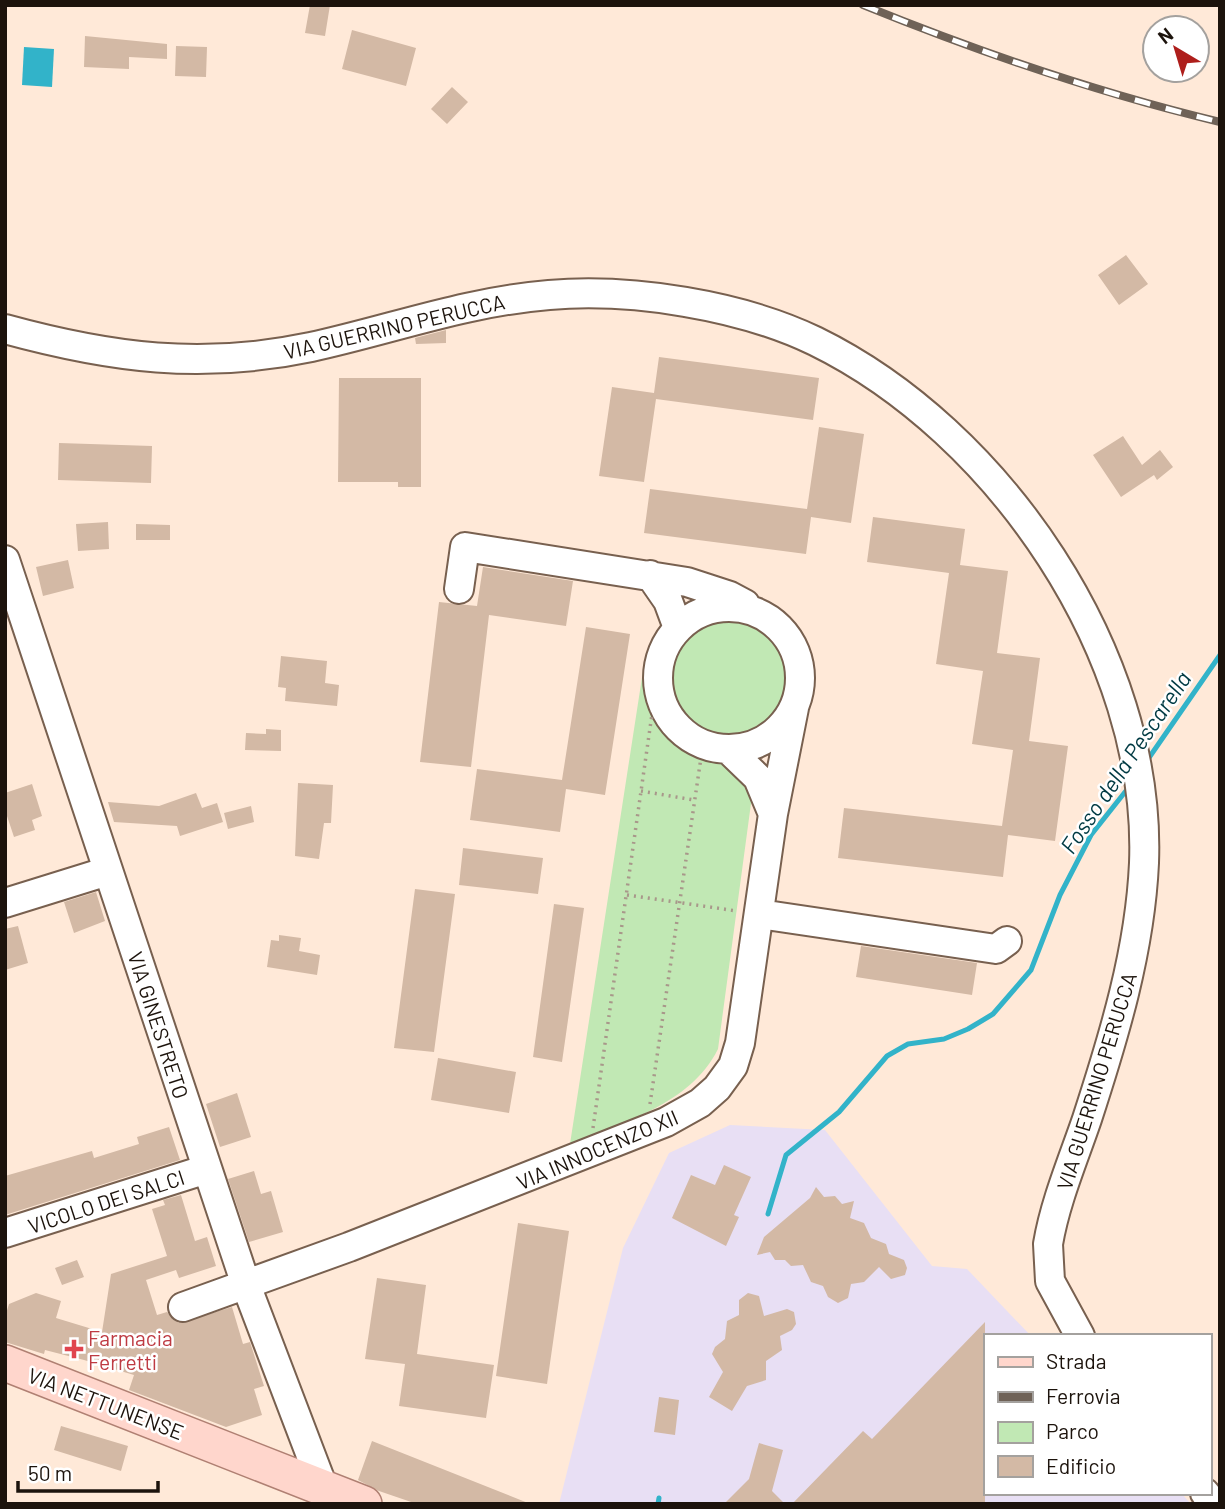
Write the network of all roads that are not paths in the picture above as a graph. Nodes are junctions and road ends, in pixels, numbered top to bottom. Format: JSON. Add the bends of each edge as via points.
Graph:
{"nodes":[{"id":1,"x":5,"y":329,"type":"edge"},
{"id":2,"x":5,"y":560,"type":"edge"},
{"id":3,"x":650,"y":575,"type":"junction"},
{"id":4,"x":458,"y":589,"type":"dead end"},
{"id":5,"x":756,"y":612,"type":"junction"},
{"id":6,"x":678,"y":628,"type":"junction"},
{"id":7,"x":794,"y":708,"type":"junction"},
{"id":8,"x":716,"y":747,"type":"junction"},
{"id":9,"x":773,"y":814,"type":"junction"},
{"id":10,"x":108,"y":870,"type":"junction"},
{"id":11,"x":5,"y":903,"type":"edge"},
{"id":12,"x":760,"y":914,"type":"junction"},
{"id":13,"x":1007,"y":941,"type":"dead end"},
{"id":14,"x":207,"y":1169,"type":"junction"},
{"id":15,"x":5,"y":1233,"type":"edge"},
{"id":16,"x":246,"y":1285,"type":"junction"},
{"id":17,"x":183,"y":1307,"type":"dead end"},
{"id":18,"x":1079,"y":1334,"type":"edge"},
{"id":19,"x":5,"y":1363,"type":"edge"},
{"id":20,"x":323,"y":1487,"type":"junction"},
{"id":21,"x":364,"y":1504,"type":"edge"}],
"edges":[{"from":1,"to":18,"type":"street","name":"VIA GUERRINO PERUCCA","via":[[126,357],[212,359],[310,347],[492,302],[584,294],[653,299],[708,308],[809,338],[869,373],[932,422],[1028,523],[1062,572],[1100,646],[1138,778],[1144,867],[1134,948],[1115,1030],[1048,1244],[1050,1281]]},
{"from":2,"to":10,"type":"street","name":"VIA GINESTRETO"},
{"from":3,"to":4,"type":"street","name":"VIA INNOCENZO XII","via":[[465,547]]},
{"from":3,"to":5,"type":"street","name":"VIA INNOCENZO XII","via":[[717,591]]},
{"from":3,"to":6,"type":"street","via":[[668,601]]},
{"from":5,"to":6,"type":"street","name":"VIA INNOCENZO XII","via":[[715,608]]},
{"from":5,"to":7,"type":"street","name":"VIA INNOCENZO XII","via":[[780,627],[793,645],[800,674]]},
{"from":6,"to":8,"type":"street","via":[[663,652],[657,679],[661,701],[671,721],[687,737]]},
{"from":7,"to":8,"type":"street","name":"VIA INNOCENZO XII","via":[[768,739],[750,747]]},
{"from":7,"to":9,"type":"street","name":"VIA INNOCENZO XII"},
{"from":8,"to":9,"type":"street","via":[[758,779]]},
{"from":9,"to":12,"type":"street","name":"VIA INNOCENZO XII"},
{"from":10,"to":11,"type":"street"},
{"from":10,"to":14,"type":"street","name":"VIA GINESTRETO"},
{"from":12,"to":13,"type":"street","via":[[996,949]]},
{"from":12,"to":16,"type":"street","name":"VIA INNOCENZO XII","via":[[740,1043],[729,1074],[709,1096],[679,1116],[589,1154]]},
{"from":14,"to":15,"type":"street","name":"VICOLO DEI SALCI"},
{"from":14,"to":16,"type":"street","name":"VIA GINESTRETO"},
{"from":16,"to":17,"type":"street","name":"VIA INNOCENZO XII"},
{"from":16,"to":20,"type":"street","name":"VIA GINESTRETO"},
{"from":19,"to":20,"type":"main road","name":"VIA NETTUNENSE"},
{"from":20,"to":21,"type":"main road","name":"VIA NETTUNENSE"}]}
